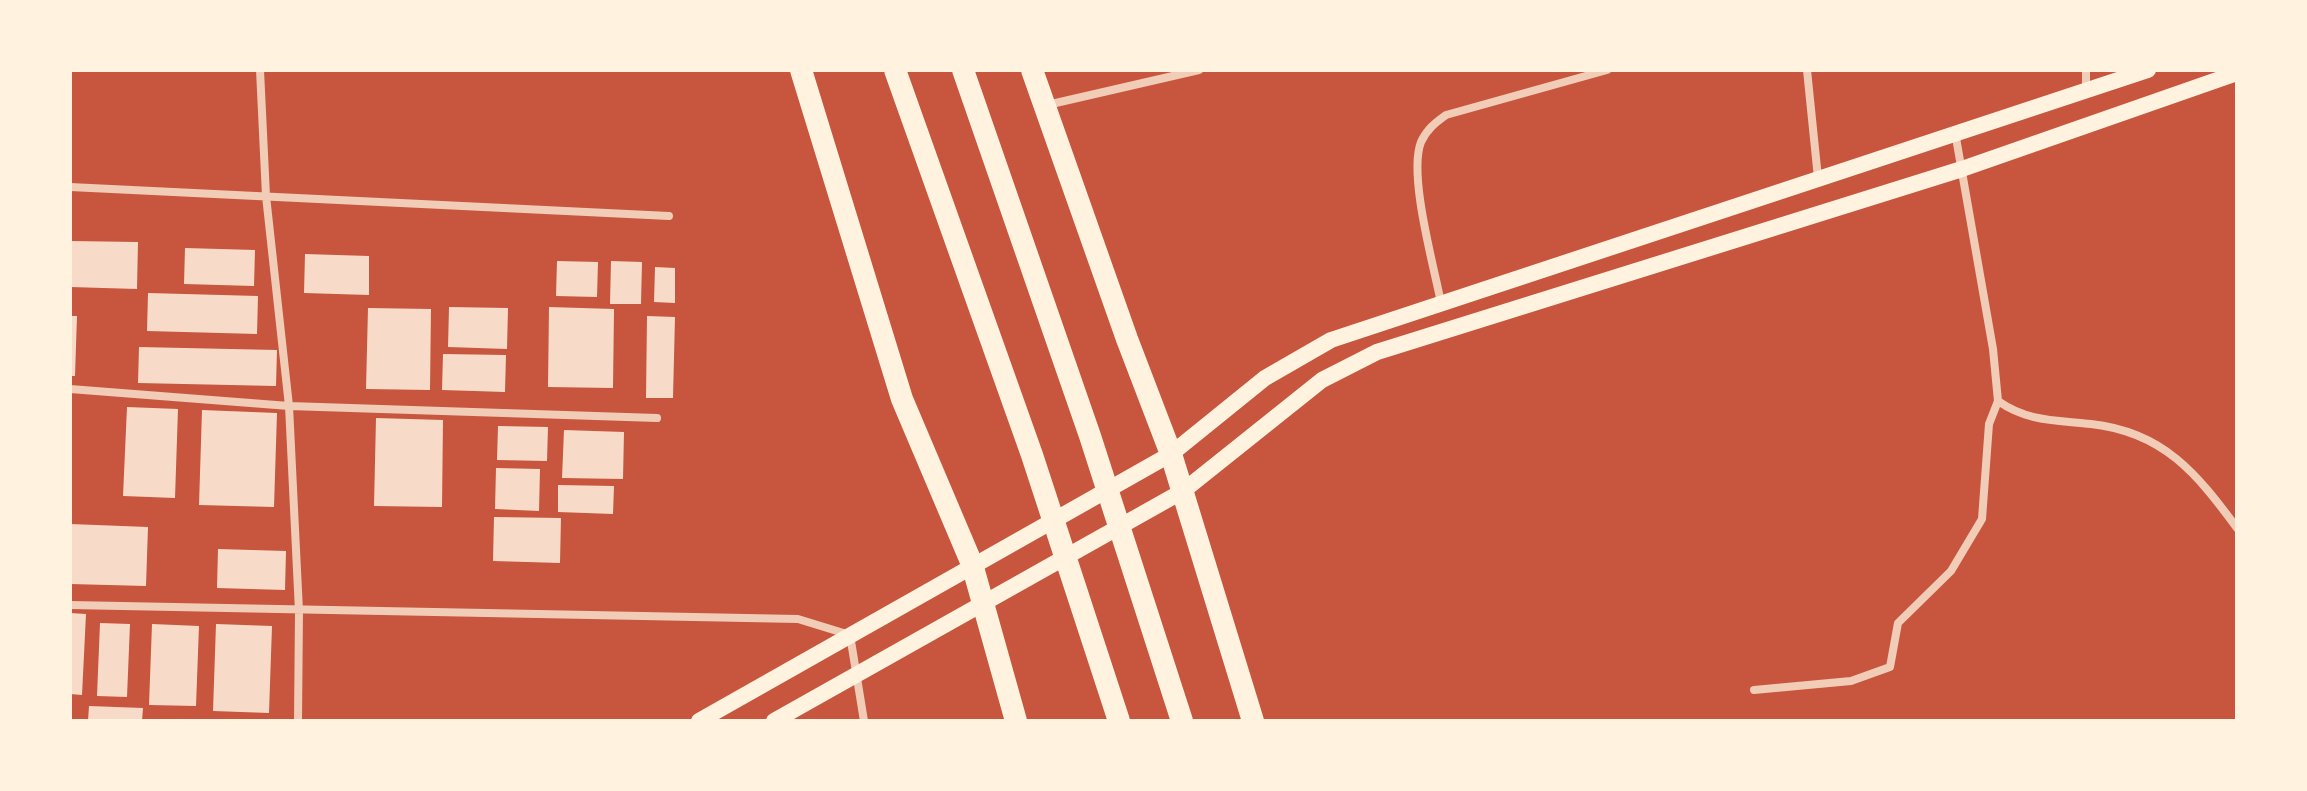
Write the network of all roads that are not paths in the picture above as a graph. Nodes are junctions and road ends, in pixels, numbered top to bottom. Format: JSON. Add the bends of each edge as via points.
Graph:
{"nodes":[{"id":1,"x":260,"y":70,"type":"edge"},
{"id":2,"x":801,"y":70,"type":"edge"},
{"id":3,"x":895,"y":70,"type":"edge"},
{"id":4,"x":963,"y":70,"type":"edge"},
{"id":5,"x":1032,"y":70,"type":"edge"},
{"id":6,"x":1199,"y":70,"type":"edge"},
{"id":7,"x":1607,"y":70,"type":"edge"},
{"id":8,"x":1807,"y":70,"type":"edge"},
{"id":9,"x":2086,"y":70,"type":"edge"},
{"id":10,"x":2148,"y":70,"type":"edge"},
{"id":11,"x":2237,"y":73,"type":"edge"},
{"id":12,"x":1580,"y":74,"type":"edge"},
{"id":13,"x":2086,"y":91,"type":"junction"},
{"id":14,"x":1045,"y":105,"type":"junction"},
{"id":15,"x":1955,"y":131,"type":"junction"},
{"id":16,"x":1962,"y":169,"type":"junction"},
{"id":17,"x":1818,"y":178,"type":"junction"},
{"id":18,"x":70,"y":187,"type":"edge"},
{"id":19,"x":266,"y":196,"type":"junction"},
{"id":20,"x":669,"y":216,"type":"dead end"},
{"id":21,"x":1441,"y":303,"type":"junction"},
{"id":22,"x":1369,"y":327,"type":"junction"},
{"id":23,"x":1377,"y":352,"type":"junction"},
{"id":24,"x":70,"y":389,"type":"edge"},
{"id":25,"x":1998,"y":401,"type":"junction"},
{"id":26,"x":289,"y":406,"type":"junction"},
{"id":27,"x":657,"y":418,"type":"dead end"},
{"id":28,"x":1171,"y":454,"type":"junction"},
{"id":29,"x":1183,"y":491,"type":"junction"},
{"id":30,"x":2237,"y":528,"type":"edge"},
{"id":31,"x":972,"y":564,"type":"junction"},
{"id":32,"x":70,"y":605,"type":"edge"},
{"id":33,"x":983,"y":606,"type":"junction"},
{"id":34,"x":299,"y":611,"type":"junction"},
{"id":35,"x":850,"y":635,"type":"junction"},
{"id":36,"x":856,"y":674,"type":"junction"},
{"id":37,"x":1754,"y":690,"type":"dead end"},
{"id":38,"x":298,"y":721,"type":"edge"},
{"id":39,"x":699,"y":721,"type":"edge"},
{"id":40,"x":774,"y":721,"type":"edge"},
{"id":41,"x":864,"y":721,"type":"edge"},
{"id":42,"x":1016,"y":721,"type":"edge"},
{"id":43,"x":1119,"y":721,"type":"edge"},
{"id":44,"x":1182,"y":721,"type":"edge"},
{"id":45,"x":1253,"y":721,"type":"edge"}],
"edges":[{"from":1,"to":19,"type":"street"},
{"from":2,"to":31,"type":"highway","via":[[902,399]]},
{"from":3,"to":43,"type":"highway","via":[[1032,455]]},
{"from":4,"to":44,"type":"highway"},
{"from":5,"to":14,"type":"highway"},
{"from":6,"to":14,"type":"street"},
{"from":7,"to":12,"type":"street"},
{"from":8,"to":17,"type":"street"},
{"from":9,"to":13,"type":"street"},
{"from":10,"to":13,"type":"main road"},
{"from":11,"to":16,"type":"main road"},
{"from":12,"to":21,"type":"street","via":[[1446,115],[1430,126],[1420,145],[1417,177]]},
{"from":13,"to":15,"type":"main road"},
{"from":14,"to":28,"type":"highway"},
{"from":15,"to":16,"type":"street"},
{"from":15,"to":17,"type":"main road"},
{"from":16,"to":23,"type":"main road"},
{"from":16,"to":25,"type":"street"},
{"from":17,"to":21,"type":"main road"},
{"from":18,"to":19,"type":"street"},
{"from":19,"to":20,"type":"street"},
{"from":19,"to":26,"type":"street"},
{"from":21,"to":22,"type":"main road"},
{"from":22,"to":23,"type":"main road"},
{"from":22,"to":28,"type":"main road","via":[[1331,340],[1265,378]]},
{"from":23,"to":29,"type":"main road","via":[[1322,380]]},
{"from":24,"to":26,"type":"street"},
{"from":25,"to":30,"type":"street","via":[[2017,414],[2094,424],[2143,439],[2184,461]]},
{"from":25,"to":37,"type":"street","via":[[1989,424],[1982,519],[1951,571],[1898,623],[1890,667],[1851,681]]},
{"from":26,"to":27,"type":"street"},
{"from":26,"to":34,"type":"street"},
{"from":28,"to":29,"type":"highway"},
{"from":28,"to":31,"type":"main road"},
{"from":29,"to":33,"type":"main road"},
{"from":29,"to":45,"type":"highway"},
{"from":31,"to":33,"type":"highway"},
{"from":31,"to":35,"type":"main road"},
{"from":32,"to":34,"type":"street"},
{"from":33,"to":36,"type":"main road"},
{"from":33,"to":42,"type":"highway"},
{"from":34,"to":35,"type":"street","via":[[767,617],[798,619]]},
{"from":34,"to":38,"type":"street"},
{"from":35,"to":36,"type":"street"},
{"from":35,"to":39,"type":"main road"},
{"from":36,"to":40,"type":"main road"},
{"from":36,"to":41,"type":"street"}]}
